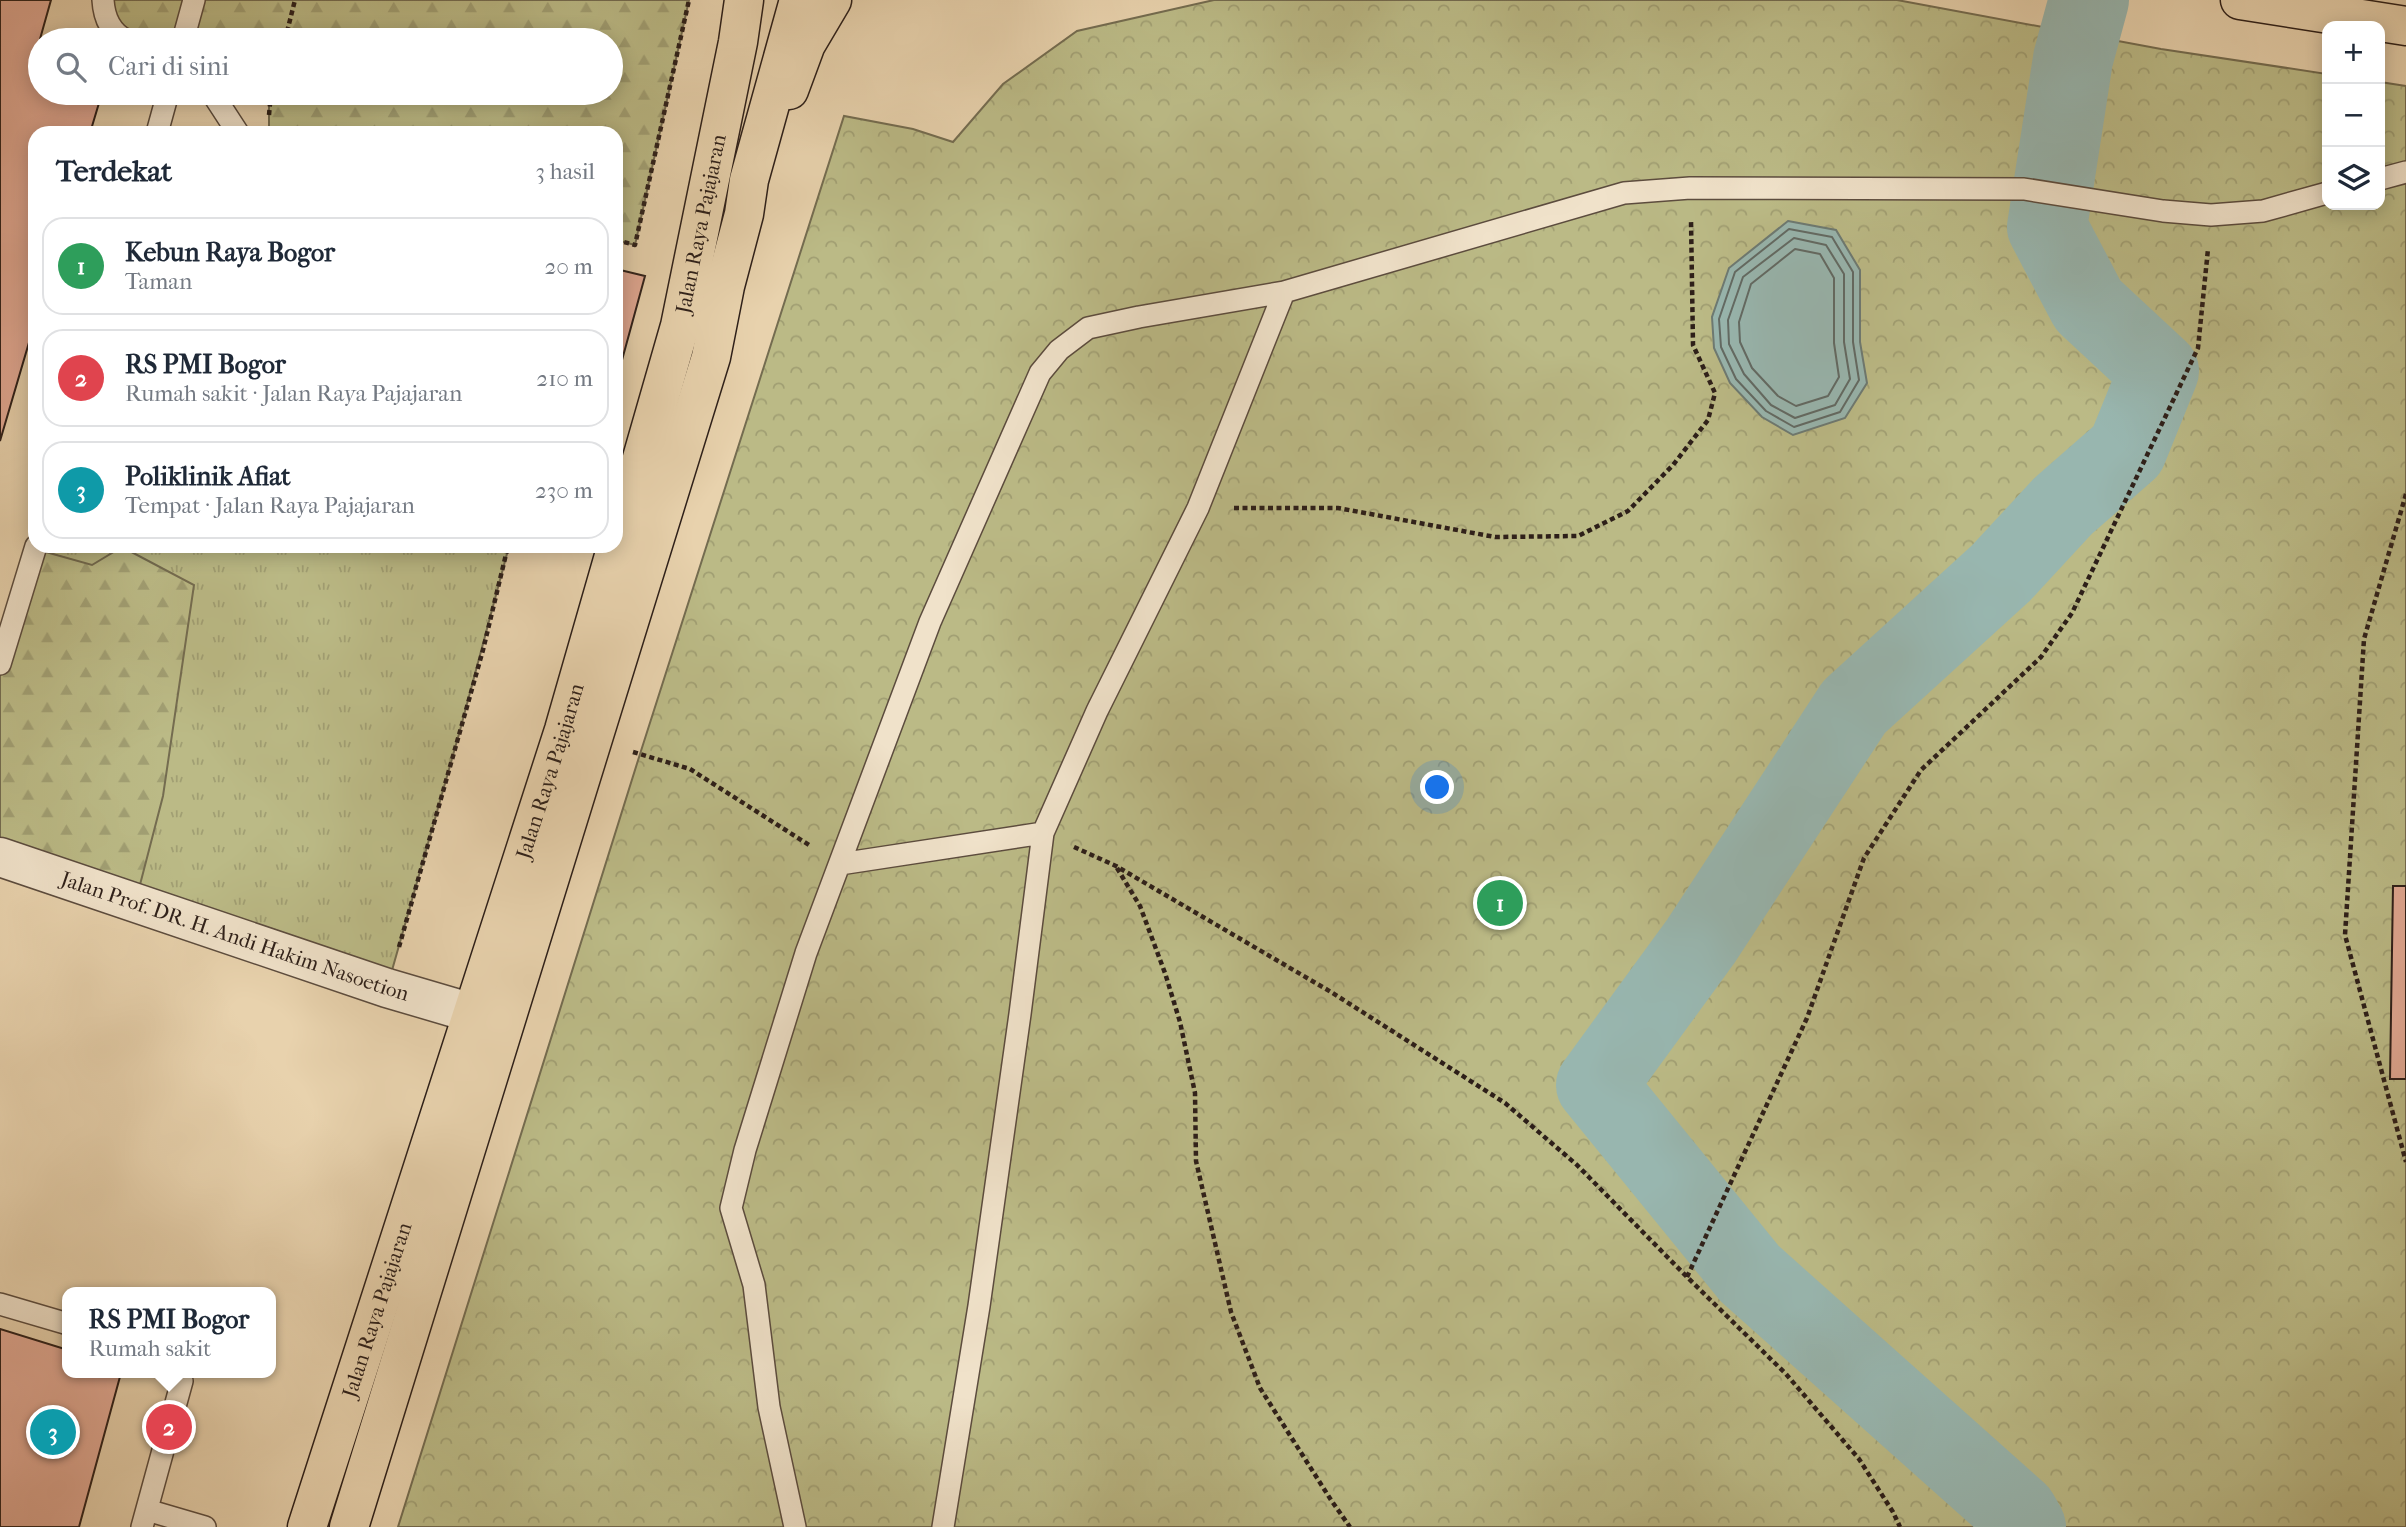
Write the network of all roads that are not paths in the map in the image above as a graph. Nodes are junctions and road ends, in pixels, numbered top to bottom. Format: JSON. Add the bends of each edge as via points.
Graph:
{"nodes":[{"id":1,"x":103,"y":0,"type":"edge"},
{"id":2,"x":194,"y":0,"type":"edge"},
{"id":3,"x":744,"y":0,"type":"edge"},
{"id":4,"x":799,"y":0,"type":"edge"},
{"id":5,"x":832,"y":0,"type":"edge"},
{"id":6,"x":2240,"y":0,"type":"edge"},
{"id":7,"x":2406,"y":26,"type":"edge"},
{"id":8,"x":112,"y":28,"type":"edge"},
{"id":9,"x":186,"y":28,"type":"edge"},
{"id":10,"x":165,"y":105,"type":"edge"},
{"id":11,"x":220,"y":105,"type":"edge"},
{"id":12,"x":159,"y":126,"type":"edge"},
{"id":13,"x":233,"y":126,"type":"edge"},
{"id":14,"x":2406,"y":172,"type":"edge"},
{"id":15,"x":2385,"y":178,"type":"edge"},
{"id":16,"x":2322,"y":194,"type":"edge"},
{"id":17,"x":744,"y":214,"type":"junction"},
{"id":18,"x":1284,"y":292,"type":"junction"},
{"id":19,"x":680,"y":327,"type":"junction"},
{"id":20,"x":623,"y":525,"type":"edge"},
{"id":21,"x":34,"y":553,"type":"edge"},
{"id":22,"x":615,"y":553,"type":"edge"},
{"id":23,"x":0,"y":664,"type":"edge"},
{"id":24,"x":1043,"y":833,"type":"junction"},
{"id":25,"x":0,"y":857,"type":"edge"},
{"id":26,"x":840,"y":864,"type":"junction"},
{"id":27,"x":472,"y":1013,"type":"junction"},
{"id":28,"x":0,"y":1304,"type":"edge"},
{"id":29,"x":62,"y":1322,"type":"edge"},
{"id":30,"x":180,"y":1378,"type":"edge"},
{"id":31,"x":144,"y":1518,"type":"edge"},
{"id":32,"x":205,"y":1527,"type":"edge"},
{"id":33,"x":307,"y":1527,"type":"edge"},
{"id":34,"x":349,"y":1527,"type":"edge"},
{"id":35,"x":795,"y":1527,"type":"edge"},
{"id":36,"x":943,"y":1527,"type":"edge"}],
"edges":[{"from":1,"to":8,"type":"lane"},
{"from":2,"to":9,"type":"lane"},
{"from":3,"to":19,"type":"main road","name":"Jalan Raya Pajajaran"},
{"from":4,"to":17,"type":"main road","via":[[749,180]]},
{"from":5,"to":17,"type":"main road","via":[[806,44]]},
{"from":6,"to":7,"type":"main road"},
{"from":10,"to":12,"type":"lane"},
{"from":11,"to":13,"type":"lane"},
{"from":14,"to":15,"type":"lane"},
{"from":16,"to":18,"type":"lane","via":[[2263,211],[2211,215],[2024,189],[1690,188],[1624,192]]},
{"from":17,"to":19,"type":"main road"},
{"from":17,"to":34,"type":"main road","via":[[711,357]]},
{"from":18,"to":24,"type":"lane","via":[[1198,508],[1097,711]]},
{"from":18,"to":26,"type":"lane","via":[[1088,328],[1059,350],[1040,373],[930,622]]},
{"from":19,"to":20,"type":"main road","name":"Jalan Raya Pajajaran"},
{"from":21,"to":23,"type":"lane"},
{"from":22,"to":27,"type":"main road","name":"Jalan Raya Pajajaran","via":[[564,730]]},
{"from":24,"to":26,"type":"lane"},
{"from":24,"to":36,"type":"lane"},
{"from":25,"to":27,"type":"street","name":"Jalan Prof. DR. H. Andi Hakim Nasoetion"},
{"from":26,"to":35,"type":"lane","via":[[806,953],[731,1208],[754,1285],[769,1407]]},
{"from":27,"to":33,"type":"main road","name":"Jalan Raya Pajajaran"},
{"from":28,"to":29,"type":"lane"},
{"from":30,"to":31,"type":"lane"},
{"from":31,"to":32,"type":"lane"}]}
